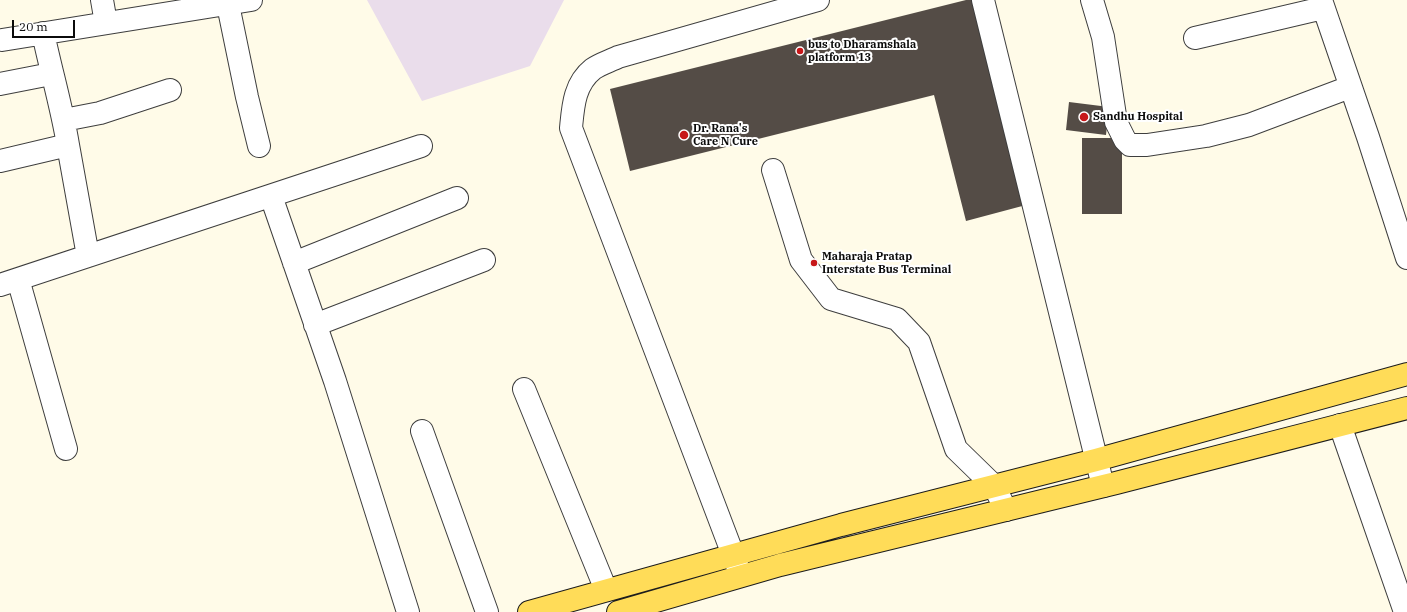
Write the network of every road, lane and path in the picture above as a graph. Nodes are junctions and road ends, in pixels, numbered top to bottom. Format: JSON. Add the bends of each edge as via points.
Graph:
{"nodes":[{"id":1,"x":102,"y":0,"type":"edge"},
{"id":2,"x":251,"y":0,"type":"edge"},
{"id":3,"x":818,"y":0,"type":"edge"},
{"id":4,"x":983,"y":0,"type":"edge"},
{"id":5,"x":1092,"y":0,"type":"edge"},
{"id":6,"x":227,"y":2,"type":"edge"},
{"id":7,"x":1322,"y":4,"type":"edge"},
{"id":8,"x":106,"y":23,"type":"junction"},
{"id":9,"x":43,"y":33,"type":"junction"},
{"id":10,"x":1195,"y":38,"type":"dead end"},
{"id":11,"x":2,"y":40,"type":"dead end"},
{"id":12,"x":52,"y":74,"type":"junction"},
{"id":13,"x":0,"y":84,"type":"edge"},
{"id":14,"x":1350,"y":87,"type":"junction"},
{"id":15,"x":170,"y":90,"type":"dead end"},
{"id":16,"x":64,"y":120,"type":"junction"},
{"id":17,"x":68,"y":145,"type":"junction"},
{"id":18,"x":259,"y":146,"type":"dead end"},
{"id":19,"x":421,"y":146,"type":"dead end"},
{"id":20,"x":0,"y":161,"type":"edge"},
{"id":21,"x":773,"y":170,"type":"dead end"},
{"id":22,"x":271,"y":196,"type":"junction"},
{"id":23,"x":456,"y":198,"type":"dead end"},
{"id":24,"x":88,"y":256,"type":"junction"},
{"id":25,"x":1407,"y":258,"type":"edge"},
{"id":26,"x":484,"y":260,"type":"dead end"},
{"id":27,"x":294,"y":263,"type":"junction"},
{"id":28,"x":9,"y":282,"type":"edge"},
{"id":29,"x":315,"y":325,"type":"junction"},
{"id":30,"x":1407,"y":374,"type":"edge"},
{"id":31,"x":524,"y":389,"type":"dead end"},
{"id":32,"x":1407,"y":408,"type":"edge"},
{"id":33,"x":1340,"y":425,"type":"junction"},
{"id":34,"x":422,"y":431,"type":"dead end"},
{"id":35,"x":66,"y":449,"type":"dead end"},
{"id":36,"x":1096,"y":460,"type":"junction"},
{"id":37,"x":994,"y":486,"type":"junction"},
{"id":38,"x":1103,"y":486,"type":"junction"},
{"id":39,"x":1006,"y":510,"type":"junction"},
{"id":40,"x":734,"y":556,"type":"junction"},
{"id":41,"x":741,"y":577,"type":"junction"},
{"id":42,"x":606,"y":590,"type":"junction"},
{"id":43,"x":408,"y":612,"type":"edge"},
{"id":44,"x":487,"y":612,"type":"edge"},
{"id":45,"x":529,"y":612,"type":"edge"},
{"id":46,"x":618,"y":612,"type":"edge"},
{"id":47,"x":1405,"y":612,"type":"edge"}],
"edges":[{"from":1,"to":8,"type":"street"},
{"from":2,"to":6,"type":"street"},
{"from":3,"to":40,"type":"street","via":[[618,57],[593,69],[582,81],[574,98],[572,128]]},
{"from":4,"to":36,"type":"street"},
{"from":5,"to":14,"type":"street","via":[[1103,37],[1116,122],[1130,145],[1206,136],[1241,127]]},
{"from":6,"to":8,"type":"street"},
{"from":6,"to":18,"type":"street","via":[[246,97]]},
{"from":7,"to":10,"type":"street"},
{"from":7,"to":14,"type":"street"},
{"from":8,"to":9,"type":"street"},
{"from":9,"to":11,"type":"street"},
{"from":9,"to":12,"type":"street"},
{"from":12,"to":13,"type":"street"},
{"from":12,"to":16,"type":"street"},
{"from":14,"to":25,"type":"street"},
{"from":15,"to":16,"type":"street","via":[[100,112]]},
{"from":16,"to":17,"type":"street"},
{"from":17,"to":20,"type":"street"},
{"from":17,"to":24,"type":"street"},
{"from":19,"to":22,"type":"street"},
{"from":21,"to":37,"type":"street","via":[[801,260],[831,299],[897,319],[919,342],[956,449]]},
{"from":22,"to":24,"type":"street"},
{"from":22,"to":27,"type":"street"},
{"from":23,"to":27,"type":"street"},
{"from":24,"to":28,"type":"street"},
{"from":26,"to":29,"type":"street"},
{"from":27,"to":29,"type":"street"},
{"from":28,"to":35,"type":"street"},
{"from":29,"to":43,"type":"street"},
{"from":30,"to":36,"type":"main road"},
{"from":31,"to":42,"type":"street"},
{"from":32,"to":33,"type":"main road"},
{"from":33,"to":38,"type":"main road"},
{"from":33,"to":47,"type":"street"},
{"from":34,"to":44,"type":"street"},
{"from":36,"to":37,"type":"main road"},
{"from":36,"to":38,"type":"street"},
{"from":37,"to":39,"type":"street"},
{"from":37,"to":40,"type":"main road","via":[[841,525]]},
{"from":38,"to":39,"type":"main road"},
{"from":39,"to":41,"type":"main road","via":[[780,565]]},
{"from":40,"to":41,"type":"street"},
{"from":40,"to":42,"type":"main road"},
{"from":41,"to":46,"type":"main road"},
{"from":42,"to":45,"type":"main road"}]}
